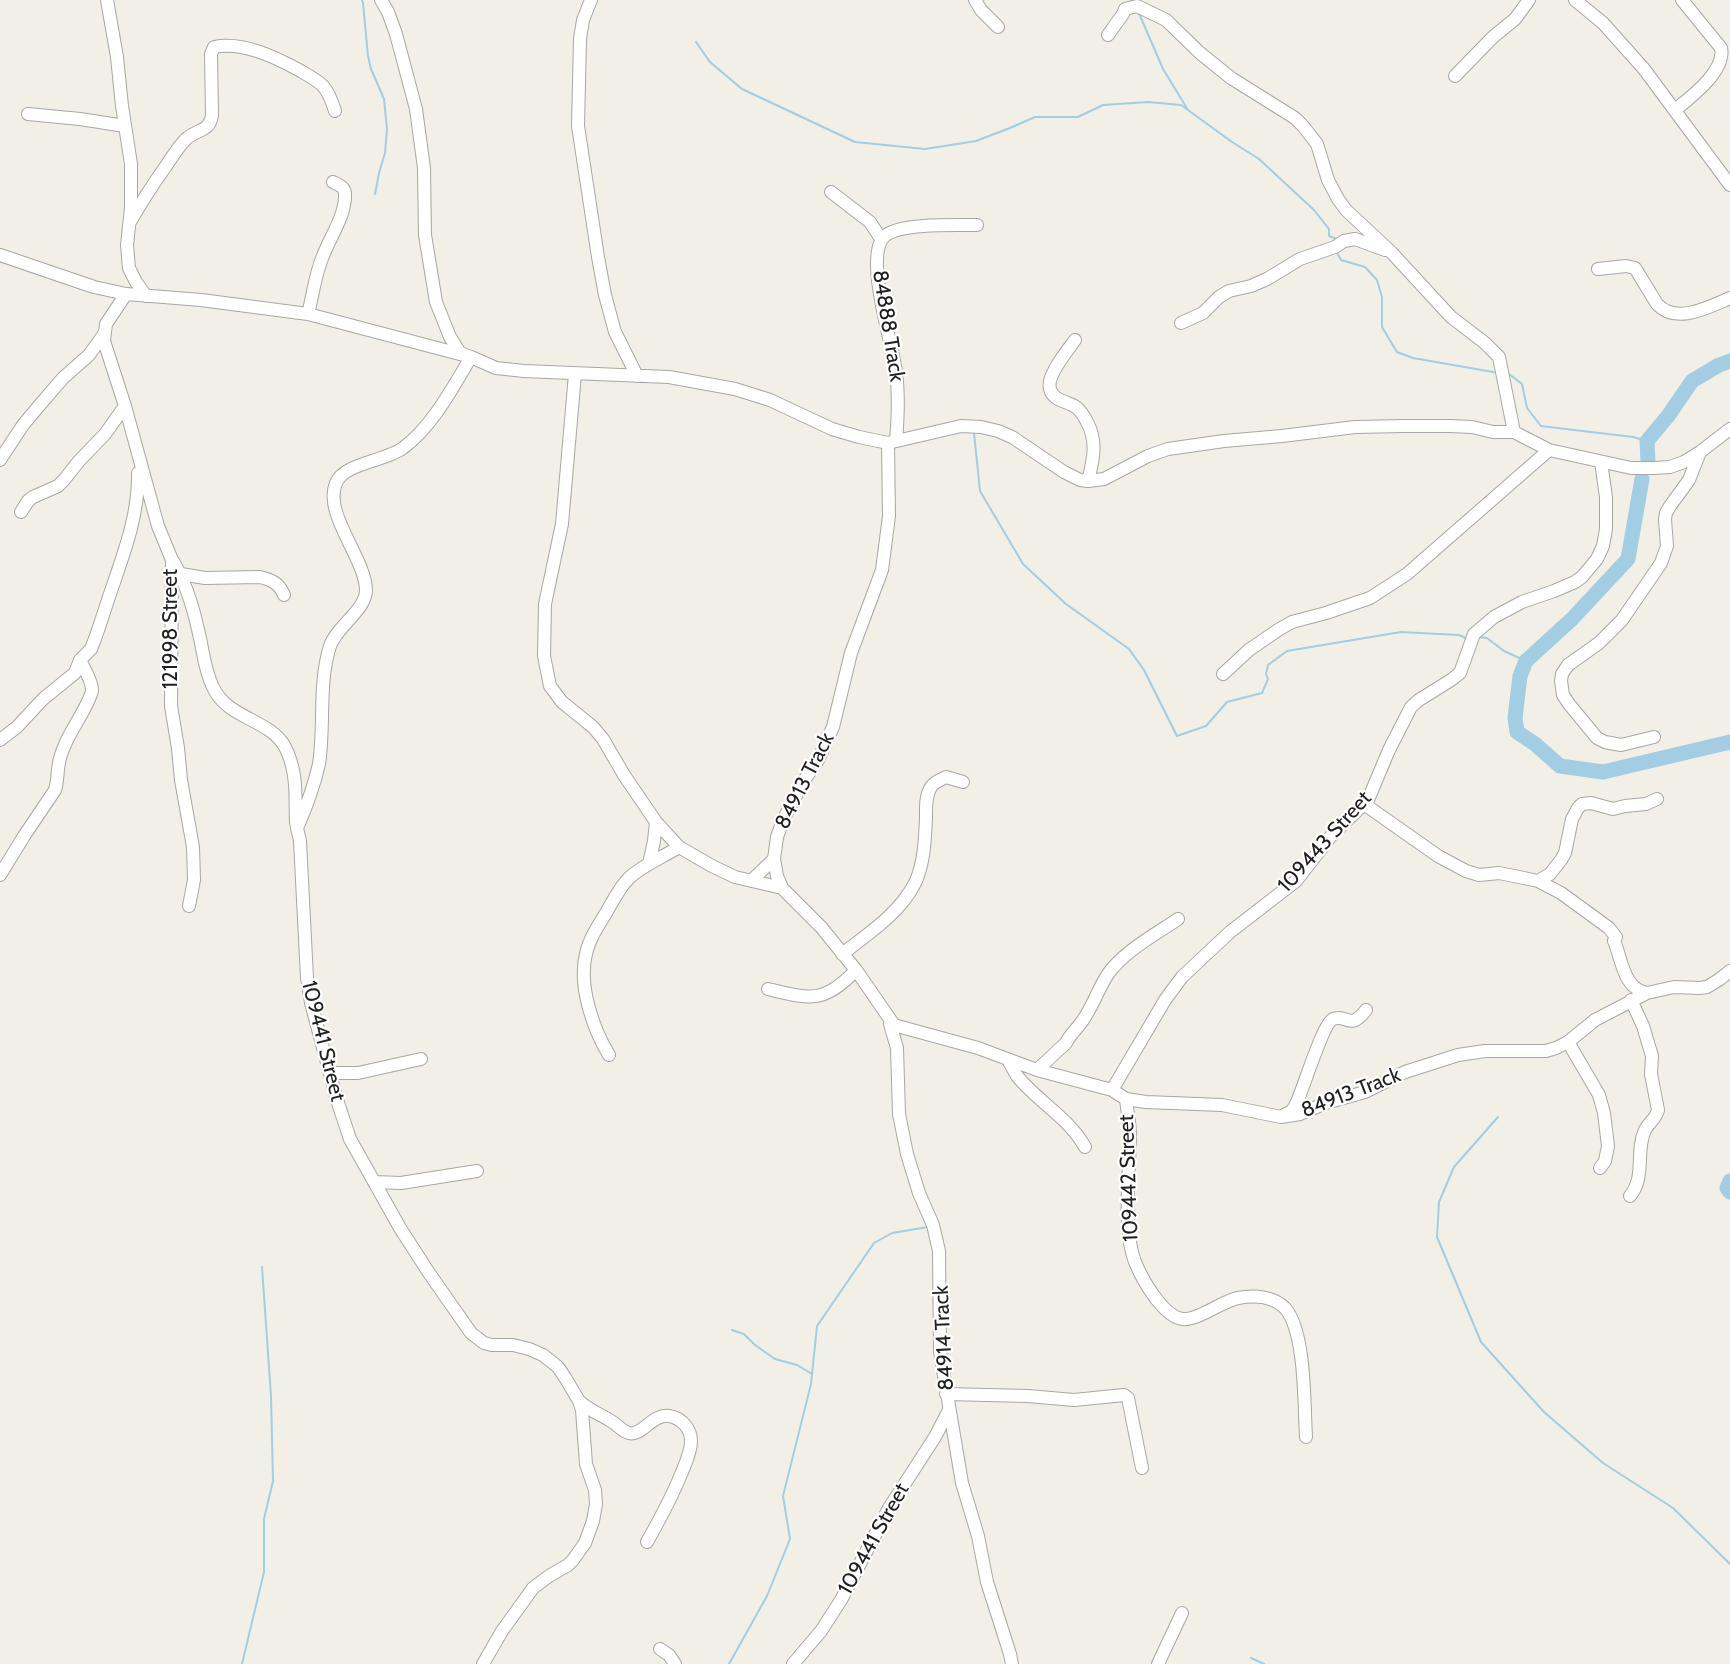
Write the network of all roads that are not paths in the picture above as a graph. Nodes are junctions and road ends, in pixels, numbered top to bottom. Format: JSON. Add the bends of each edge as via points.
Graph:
{"nodes":[{"id":1,"x":106,"y":0,"type":"edge"},
{"id":2,"x":381,"y":0,"type":"edge"},
{"id":3,"x":591,"y":0,"type":"edge"},
{"id":4,"x":975,"y":0,"type":"edge"},
{"id":5,"x":1529,"y":0,"type":"edge"},
{"id":6,"x":1575,"y":0,"type":"edge"},
{"id":7,"x":1682,"y":0,"type":"edge"},
{"id":8,"x":998,"y":27,"type":"dead end"},
{"id":9,"x":1108,"y":36,"type":"dead end"},
{"id":10,"x":1455,"y":76,"type":"dead end"},
{"id":11,"x":1676,"y":110,"type":"junction"},
{"id":12,"x":335,"y":111,"type":"dead end"},
{"id":13,"x":28,"y":114,"type":"dead end"},
{"id":14,"x":126,"y":126,"type":"junction"},
{"id":15,"x":333,"y":182,"type":"dead end"},
{"id":16,"x":1730,"y":185,"type":"edge"},
{"id":17,"x":831,"y":192,"type":"dead end"},
{"id":18,"x":130,"y":222,"type":"junction"},
{"id":19,"x":976,"y":225,"type":"dead end"},
{"id":20,"x":881,"y":239,"type":"junction"},
{"id":21,"x":1392,"y":253,"type":"junction"},
{"id":22,"x":0,"y":255,"type":"edge"},
{"id":23,"x":1598,"y":269,"type":"dead end"},
{"id":24,"x":126,"y":294,"type":"junction"},
{"id":25,"x":146,"y":296,"type":"junction"},
{"id":26,"x":1730,"y":298,"type":"edge"},
{"id":27,"x":308,"y":315,"type":"junction"},
{"id":28,"x":1180,"y":323,"type":"dead end"},
{"id":29,"x":104,"y":334,"type":"junction"},
{"id":30,"x":1075,"y":340,"type":"dead end"},
{"id":31,"x":471,"y":357,"type":"junction"},
{"id":32,"x":575,"y":374,"type":"junction"},
{"id":33,"x":636,"y":376,"type":"junction"},
{"id":34,"x":125,"y":406,"type":"junction"},
{"id":35,"x":1730,"y":429,"type":"edge"},
{"id":36,"x":1514,"y":432,"type":"junction"},
{"id":37,"x":892,"y":442,"type":"junction"},
{"id":38,"x":1549,"y":450,"type":"junction"},
{"id":39,"x":137,"y":451,"type":"junction"},
{"id":40,"x":1700,"y":452,"type":"junction"},
{"id":41,"x":0,"y":460,"type":"edge"},
{"id":42,"x":1601,"y":462,"type":"junction"},
{"id":43,"x":1088,"y":481,"type":"junction"},
{"id":44,"x":21,"y":512,"type":"dead end"},
{"id":45,"x":172,"y":560,"type":"junction"},
{"id":46,"x":181,"y":574,"type":"junction"},
{"id":47,"x":284,"y":595,"type":"dead end"},
{"id":48,"x":80,"y":660,"type":"junction"},
{"id":49,"x":1223,"y":675,"type":"dead end"},
{"id":50,"x":1654,"y":737,"type":"dead end"},
{"id":51,"x":0,"y":740,"type":"edge"},
{"id":52,"x":963,"y":782,"type":"dead end"},
{"id":53,"x":1657,"y":799,"type":"dead end"},
{"id":54,"x":1364,"y":804,"type":"junction"},
{"id":55,"x":656,"y":822,"type":"junction"},
{"id":56,"x":297,"y":828,"type":"junction"},
{"id":57,"x":679,"y":847,"type":"junction"},
{"id":58,"x":774,"y":859,"type":"junction"},
{"id":59,"x":649,"y":864,"type":"junction"},
{"id":60,"x":0,"y":875,"type":"edge"},
{"id":61,"x":751,"y":881,"type":"junction"},
{"id":62,"x":1538,"y":881,"type":"junction"},
{"id":63,"x":782,"y":888,"type":"junction"},
{"id":64,"x":189,"y":906,"type":"dead end"},
{"id":65,"x":1178,"y":919,"type":"dead end"},
{"id":66,"x":842,"y":954,"type":"junction"},
{"id":67,"x":856,"y":970,"type":"junction"},
{"id":68,"x":1730,"y":971,"type":"edge"},
{"id":69,"x":768,"y":989,"type":"dead end"},
{"id":70,"x":1647,"y":993,"type":"junction"},
{"id":71,"x":1631,"y":1000,"type":"junction"},
{"id":72,"x":1366,"y":1010,"type":"dead end"},
{"id":73,"x":889,"y":1019,"type":"junction"},
{"id":74,"x":1568,"y":1042,"type":"junction"},
{"id":75,"x":609,"y":1055,"type":"dead end"},
{"id":76,"x":421,"y":1059,"type":"dead end"},
{"id":77,"x":1008,"y":1059,"type":"junction"},
{"id":78,"x":1037,"y":1070,"type":"junction"},
{"id":79,"x":330,"y":1073,"type":"junction"},
{"id":80,"x":1112,"y":1090,"type":"junction"},
{"id":81,"x":1126,"y":1099,"type":"junction"},
{"id":82,"x":1272,"y":1115,"type":"junction"},
{"id":83,"x":1085,"y":1147,"type":"dead end"},
{"id":84,"x":1600,"y":1168,"type":"dead end"},
{"id":85,"x":477,"y":1171,"type":"dead end"},
{"id":86,"x":374,"y":1182,"type":"junction"},
{"id":87,"x":1630,"y":1196,"type":"dead end"},
{"id":88,"x":946,"y":1394,"type":"junction"},
{"id":89,"x":579,"y":1401,"type":"junction"},
{"id":90,"x":950,"y":1410,"type":"junction"},
{"id":91,"x":1306,"y":1437,"type":"dead end"},
{"id":92,"x":1142,"y":1468,"type":"dead end"},
{"id":93,"x":647,"y":1542,"type":"dead end"},
{"id":94,"x":1182,"y":1613,"type":"dead end"},
{"id":95,"x":660,"y":1649,"type":"dead end"},
{"id":96,"x":483,"y":1664,"type":"edge"},
{"id":97,"x":675,"y":1664,"type":"edge"},
{"id":98,"x":794,"y":1664,"type":"edge"},
{"id":99,"x":1012,"y":1664,"type":"edge"},
{"id":100,"x":1158,"y":1664,"type":"edge"}],
"edges":[{"from":1,"to":14,"type":"street"},
{"from":2,"to":31,"type":"street","via":[[396,34],[416,109],[424,168],[425,235],[436,302],[460,353]]},
{"from":3,"to":33,"type":"street","via":[[580,39],[578,126],[605,295],[615,332]]},
{"from":4,"to":8,"type":"street"},
{"from":5,"to":10,"type":"street","via":[[1515,19]]},
{"from":6,"to":11,"type":"street","via":[[1617,38]]},
{"from":7,"to":11,"type":"street","via":[[1721,48],[1722,58],[1710,78]]},
{"from":9,"to":21,"type":"street","via":[[1125,9],[1137,6],[1166,20],[1231,78],[1295,118],[1317,144],[1338,199]]},
{"from":11,"to":16,"type":"street"},
{"from":12,"to":18,"type":"street","via":[[331,97],[318,81],[276,57],[259,51],[214,47],[210,124],[176,151]]},
{"from":13,"to":14,"type":"street"},
{"from":14,"to":18,"type":"street","via":[[132,174]]},
{"from":15,"to":27,"type":"street","via":[[344,190],[344,204],[322,256]]},
{"from":17,"to":20,"type":"street","via":[[870,222]]},
{"from":18,"to":25,"type":"street","via":[[129,268]]},
{"from":19,"to":20,"type":"street","name":"84888 Track","via":[[900,229]]},
{"from":20,"to":37,"type":"street","name":"84888 Track","via":[[878,272],[897,375]]},
{"from":21,"to":28,"type":"street","via":[[1355,239],[1344,241],[1251,286],[1225,293],[1203,313]]},
{"from":21,"to":36,"type":"street","via":[[1451,317],[1499,357]]},
{"from":22,"to":24,"type":"street","via":[[76,282]]},
{"from":23,"to":26,"type":"street","via":[[1635,267],[1657,304],[1675,314],[1693,312]]},
{"from":24,"to":25,"type":"street"},
{"from":24,"to":29,"type":"street","via":[[111,314]]},
{"from":25,"to":27,"type":"street"},
{"from":27,"to":31,"type":"street"},
{"from":29,"to":34,"type":"street","name":"121998 Street"},
{"from":29,"to":41,"type":"street","via":[[23,425]]},
{"from":30,"to":43,"type":"street","via":[[1049,386],[1053,396],[1082,413],[1093,434]]},
{"from":31,"to":32,"type":"street","via":[[496,368]]},
{"from":31,"to":56,"type":"street","via":[[447,397],[409,443],[392,455],[357,466],[337,480],[333,500],[364,577],[366,596],[335,635],[328,652],[319,763]]},
{"from":32,"to":33,"type":"street"},
{"from":32,"to":55,"type":"street","via":[[562,524],[545,604],[547,673],[554,693],[603,739]]},
{"from":33,"to":37,"type":"street","via":[[691,380],[735,389],[770,400],[832,429]]},
{"from":34,"to":39,"type":"street","name":"121998 Street"},
{"from":34,"to":44,"type":"street","via":[[105,435],[64,480],[33,497]]},
{"from":35,"to":40,"type":"street"},
{"from":36,"to":38,"type":"street"},
{"from":36,"to":43,"type":"street","via":[[1450,426],[1355,427],[1224,441],[1168,449],[1104,479]]},
{"from":37,"to":43,"type":"street","via":[[961,426],[981,427],[1012,437],[1064,472]]},
{"from":37,"to":58,"type":"street","name":"84913 Track","via":[[882,570],[851,653],[833,727],[783,818]]},
{"from":38,"to":42,"type":"street"},
{"from":38,"to":49,"type":"street","via":[[1407,574],[1370,598],[1292,622],[1249,650]]},
{"from":39,"to":45,"type":"street","name":"121998 Street"},
{"from":39,"to":48,"type":"street","via":[[138,489],[127,543],[91,649]]},
{"from":40,"to":42,"type":"street","via":[[1670,467],[1631,468]]},
{"from":40,"to":50,"type":"street","via":[[1689,480],[1666,513],[1667,546],[1661,563],[1622,620],[1562,674],[1563,695],[1597,738],[1621,745]]},
{"from":42,"to":54,"type":"street","name":"109443 Street","via":[[1606,529],[1598,559],[1575,582],[1522,602],[1479,628],[1460,672],[1412,707]]},
{"from":45,"to":46,"type":"street","name":"109441 Street"},
{"from":45,"to":64,"type":"street","name":"121998 Street","via":[[171,706],[193,847],[194,880]]},
{"from":46,"to":47,"type":"street","via":[[205,578],[260,577],[280,586]]},
{"from":46,"to":56,"type":"street","name":"109441 Street","via":[[193,605],[213,688],[227,705],[273,733],[285,746],[294,770]]},
{"from":48,"to":51,"type":"street","via":[[75,673]]},
{"from":48,"to":60,"type":"street","via":[[92,689],[90,696],[61,755],[55,790]]},
{"from":52,"to":66,"type":"street","via":[[946,777],[933,784],[926,806],[916,881],[901,904]]},
{"from":53,"to":62,"type":"street","via":[[1613,809],[1582,804],[1572,819],[1561,860]]},
{"from":54,"to":62,"type":"street","via":[[1460,868],[1479,875],[1499,873]]},
{"from":54,"to":80,"type":"street","name":"109443 Street","via":[[1331,836],[1296,881],[1230,932],[1182,977]]},
{"from":55,"to":57,"type":"street"},
{"from":55,"to":59,"type":"street"},
{"from":56,"to":79,"type":"street","name":"109441 Street","via":[[307,978]]},
{"from":57,"to":59,"type":"street"},
{"from":57,"to":61,"type":"street","via":[[735,877]]},
{"from":58,"to":61,"type":"street"},
{"from":58,"to":63,"type":"street","name":"84913 Track"},
{"from":59,"to":75,"type":"street","via":[[630,877],[620,890],[592,937],[585,957],[583,971],[590,1009]]},
{"from":61,"to":63,"type":"street"},
{"from":62,"to":70,"type":"street","via":[[1568,897],[1609,928],[1616,937],[1614,941],[1630,983]]},
{"from":63,"to":66,"type":"street","name":"84913 Track"},
{"from":65,"to":78,"type":"street","via":[[1117,963],[1079,1027]]},
{"from":66,"to":67,"type":"street","name":"84913 Track"},
{"from":67,"to":69,"type":"street","via":[[841,985],[811,998]]},
{"from":67,"to":73,"type":"street","name":"84913 Track"},
{"from":68,"to":70,"type":"street","name":"84913 Track","via":[[1707,987],[1674,987]]},
{"from":70,"to":71,"type":"street","name":"84913 Track"},
{"from":71,"to":74,"type":"street","name":"84913 Track"},
{"from":71,"to":87,"type":"street","via":[[1652,1056],[1658,1114],[1645,1130],[1638,1184]]},
{"from":72,"to":82,"type":"street","via":[[1354,1021],[1330,1021],[1296,1104],[1286,1115]]},
{"from":73,"to":77,"type":"street","name":"84913 Track"},
{"from":73,"to":88,"type":"street","name":"84914 Track","via":[[897,1048],[899,1114],[907,1154],[939,1251],[940,1353]]},
{"from":74,"to":82,"type":"street","name":"84913 Track","via":[[1546,1051],[1458,1055],[1300,1114]]},
{"from":74,"to":84,"type":"street","via":[[1599,1095],[1604,1113],[1608,1146]]},
{"from":76,"to":79,"type":"street","via":[[358,1073]]},
{"from":77,"to":78,"type":"street","name":"84913 Track"},
{"from":77,"to":83,"type":"street","via":[[1018,1076],[1063,1119]]},
{"from":78,"to":80,"type":"street","name":"84913 Track"},
{"from":79,"to":86,"type":"street","name":"109441 Street","via":[[350,1139]]},
{"from":80,"to":81,"type":"street","name":"84913 Track"},
{"from":81,"to":82,"type":"street","name":"84913 Track","via":[[1222,1105]]},
{"from":81,"to":91,"type":"street","name":"109442 Street","via":[[1131,1249],[1146,1283],[1165,1308],[1181,1319],[1195,1317],[1237,1298],[1255,1296],[1270,1299],[1286,1309],[1302,1361]]},
{"from":85,"to":86,"type":"street","via":[[401,1183]]},
{"from":86,"to":89,"type":"street","name":"109441 Street","via":[[471,1333],[484,1343],[513,1345],[543,1355],[558,1367]]},
{"from":88,"to":90,"type":"street","name":"84914 Track"},
{"from":88,"to":92,"type":"street","via":[[1074,1400],[1124,1395],[1128,1398]]},
{"from":89,"to":93,"type":"street","via":[[629,1434],[666,1415],[680,1420],[689,1431],[687,1459]]},
{"from":89,"to":96,"type":"street","name":"109441 Street","via":[[586,1464],[596,1504],[585,1543],[573,1560],[532,1588]]},
{"from":90,"to":98,"type":"street","name":"109441 Street","via":[[889,1508],[842,1600]]},
{"from":90,"to":99,"type":"street","name":"84914 Track","via":[[962,1483]]},
{"from":94,"to":100,"type":"street"},
{"from":95,"to":97,"type":"street"}]}
